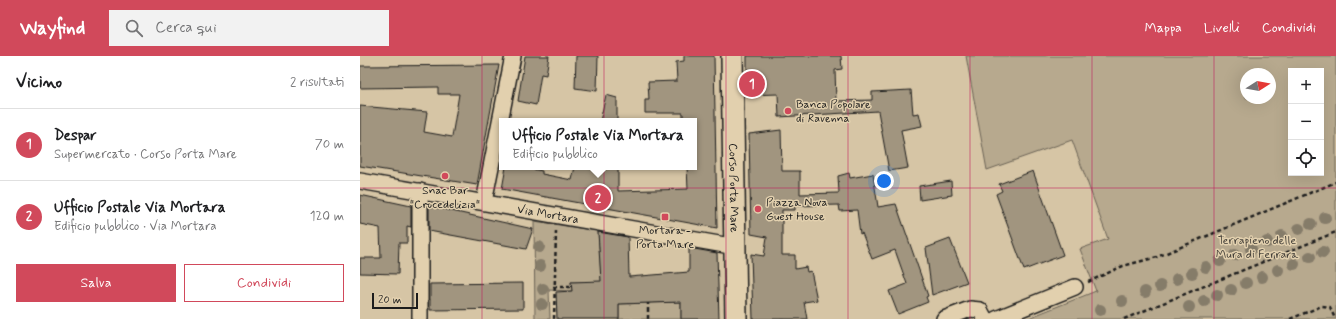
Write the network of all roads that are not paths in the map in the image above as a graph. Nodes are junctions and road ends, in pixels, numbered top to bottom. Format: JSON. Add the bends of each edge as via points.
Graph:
{"nodes":[{"id":1,"x":513,"y":56,"type":"edge"},
{"id":2,"x":732,"y":56,"type":"edge"},
{"id":3,"x":501,"y":118,"type":"edge"},
{"id":4,"x":499,"y":126,"type":"edge"},
{"id":5,"x":360,"y":181,"type":"edge"},
{"id":6,"x":420,"y":191,"type":"junction"},
{"id":7,"x":484,"y":202,"type":"junction"},
{"id":8,"x":736,"y":247,"type":"junction"},
{"id":9,"x":1075,"y":287,"type":"road end"},
{"id":10,"x":420,"y":319,"type":"edge"},
{"id":11,"x":736,"y":319,"type":"edge"},
{"id":12,"x":944,"y":319,"type":"edge"},
{"id":13,"x":985,"y":319,"type":"edge"},
{"id":14,"x":996,"y":319,"type":"edge"}],
"edges":[{"from":1,"to":3,"type":"street"},
{"from":2,"to":8,"type":"street","name":"Corso Porta Mare"},
{"from":4,"to":7,"type":"street"},
{"from":5,"to":6,"type":"street","name":"Via Mortara"},
{"from":6,"to":7,"type":"street","name":"Via Mortara"},
{"from":6,"to":10,"type":"street"},
{"from":7,"to":8,"type":"street","name":"Via Mortara"},
{"from":8,"to":11,"type":"street","name":"Corso Porta Mare"},
{"from":9,"to":14,"type":"street"},
{"from":12,"to":13,"type":"street","via":[[974,308],[980,310]]}]}
